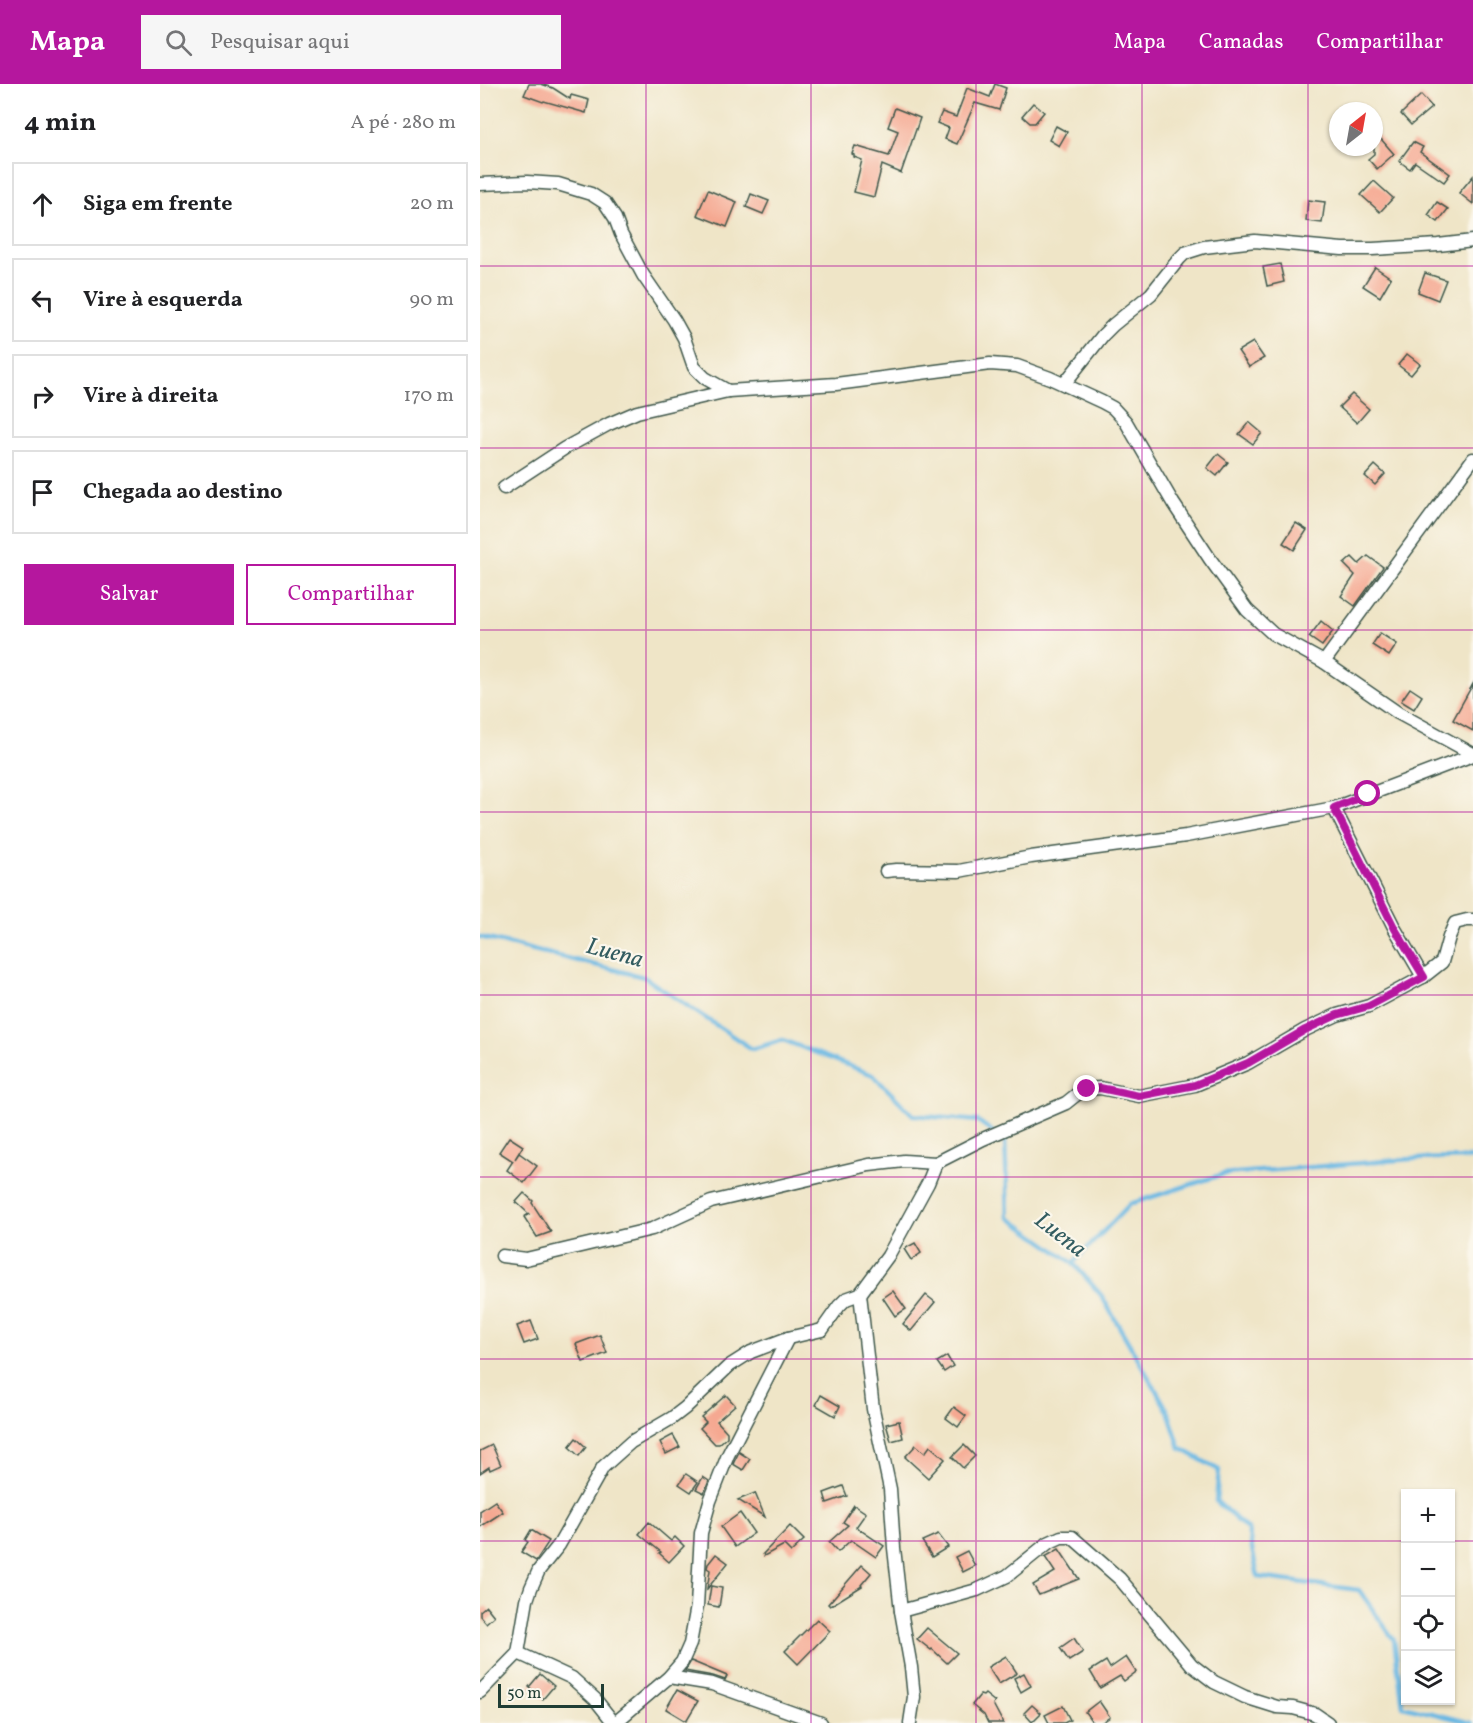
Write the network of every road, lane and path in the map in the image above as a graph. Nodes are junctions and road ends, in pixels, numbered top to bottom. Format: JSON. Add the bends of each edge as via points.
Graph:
{"nodes":[{"id":1,"x":480,"y":184,"type":"edge"},
{"id":2,"x":1473,"y":241,"type":"edge"},
{"id":3,"x":699,"y":374,"type":"junction"},
{"id":4,"x":1064,"y":384,"type":"junction"},
{"id":5,"x":728,"y":391,"type":"junction"},
{"id":6,"x":694,"y":399,"type":"junction"},
{"id":7,"x":1473,"y":459,"type":"edge"},
{"id":8,"x":504,"y":488,"type":"dead end"},
{"id":9,"x":1324,"y":662,"type":"junction"},
{"id":10,"x":1473,"y":755,"type":"edge"},
{"id":11,"x":1334,"y":808,"type":"junction"},
{"id":12,"x":886,"y":871,"type":"dead end"},
{"id":13,"x":1473,"y":920,"type":"edge"},
{"id":14,"x":1424,"y":977,"type":"junction"},
{"id":15,"x":936,"y":1163,"type":"junction"},
{"id":16,"x":502,"y":1256,"type":"dead end"},
{"id":17,"x":860,"y":1293,"type":"junction"},
{"id":18,"x":788,"y":1338,"type":"junction"},
{"id":19,"x":901,"y":1611,"type":"junction"},
{"id":20,"x":518,"y":1653,"type":"junction"},
{"id":21,"x":669,"y":1677,"type":"junction"},
{"id":22,"x":480,"y":1692,"type":"edge"},
{"id":23,"x":614,"y":1723,"type":"edge"},
{"id":24,"x":821,"y":1723,"type":"edge"},
{"id":25,"x":910,"y":1723,"type":"edge"},
{"id":26,"x":1328,"y":1723,"type":"edge"}],
"edges":[{"from":1,"to":3,"type":"street","via":[[558,184],[591,194],[605,203],[643,275],[684,338]]},
{"from":2,"to":4,"type":"street","via":[[1342,249],[1255,241],[1185,253],[1152,294],[1103,335]]},
{"from":3,"to":5,"type":"street"},
{"from":3,"to":6,"type":"street"},
{"from":4,"to":5,"type":"street","via":[[1017,366],[990,364],[836,384]]},
{"from":4,"to":9,"type":"street","via":[[1113,408],[1126,422],[1173,503],[1247,610],[1273,634]]},
{"from":5,"to":6,"type":"street"},
{"from":6,"to":8,"type":"street","via":[[637,412],[609,424]]},
{"from":7,"to":9,"type":"street"},
{"from":9,"to":10,"type":"street","via":[[1398,713]]},
{"from":10,"to":11,"type":"street"},
{"from":11,"to":12,"type":"street","via":[[1186,836],[959,871]]},
{"from":11,"to":14,"type":"street","via":[[1395,929]]},
{"from":13,"to":14,"type":"street","via":[[1455,923],[1442,962]]},
{"from":14,"to":15,"type":"street","via":[[1195,1085],[1139,1096],[1087,1089],[1066,1103]]},
{"from":15,"to":16,"type":"street","via":[[868,1165],[711,1202],[652,1229],[526,1259]]},
{"from":15,"to":17,"type":"street","via":[[888,1256]]},
{"from":17,"to":18,"type":"street","via":[[846,1299],[822,1330]]},
{"from":17,"to":19,"type":"street","via":[[873,1410],[890,1489]]},
{"from":18,"to":20,"type":"street","via":[[751,1352],[729,1366],[686,1408],[631,1442],[603,1467],[559,1545],[539,1570],[525,1611]]},
{"from":18,"to":21,"type":"street","via":[[728,1455],[710,1501],[701,1533],[697,1606],[690,1644]]},
{"from":19,"to":25,"type":"street","via":[[914,1697]]},
{"from":19,"to":26,"type":"street","via":[[977,1590],[1007,1576],[1055,1540],[1072,1537],[1120,1579],[1192,1665],[1214,1682],[1245,1697],[1314,1714]]},
{"from":20,"to":22,"type":"street"},
{"from":20,"to":23,"type":"street","via":[[572,1678]]},
{"from":21,"to":23,"type":"street"},
{"from":21,"to":24,"type":"street","via":[[712,1684]]}]}
